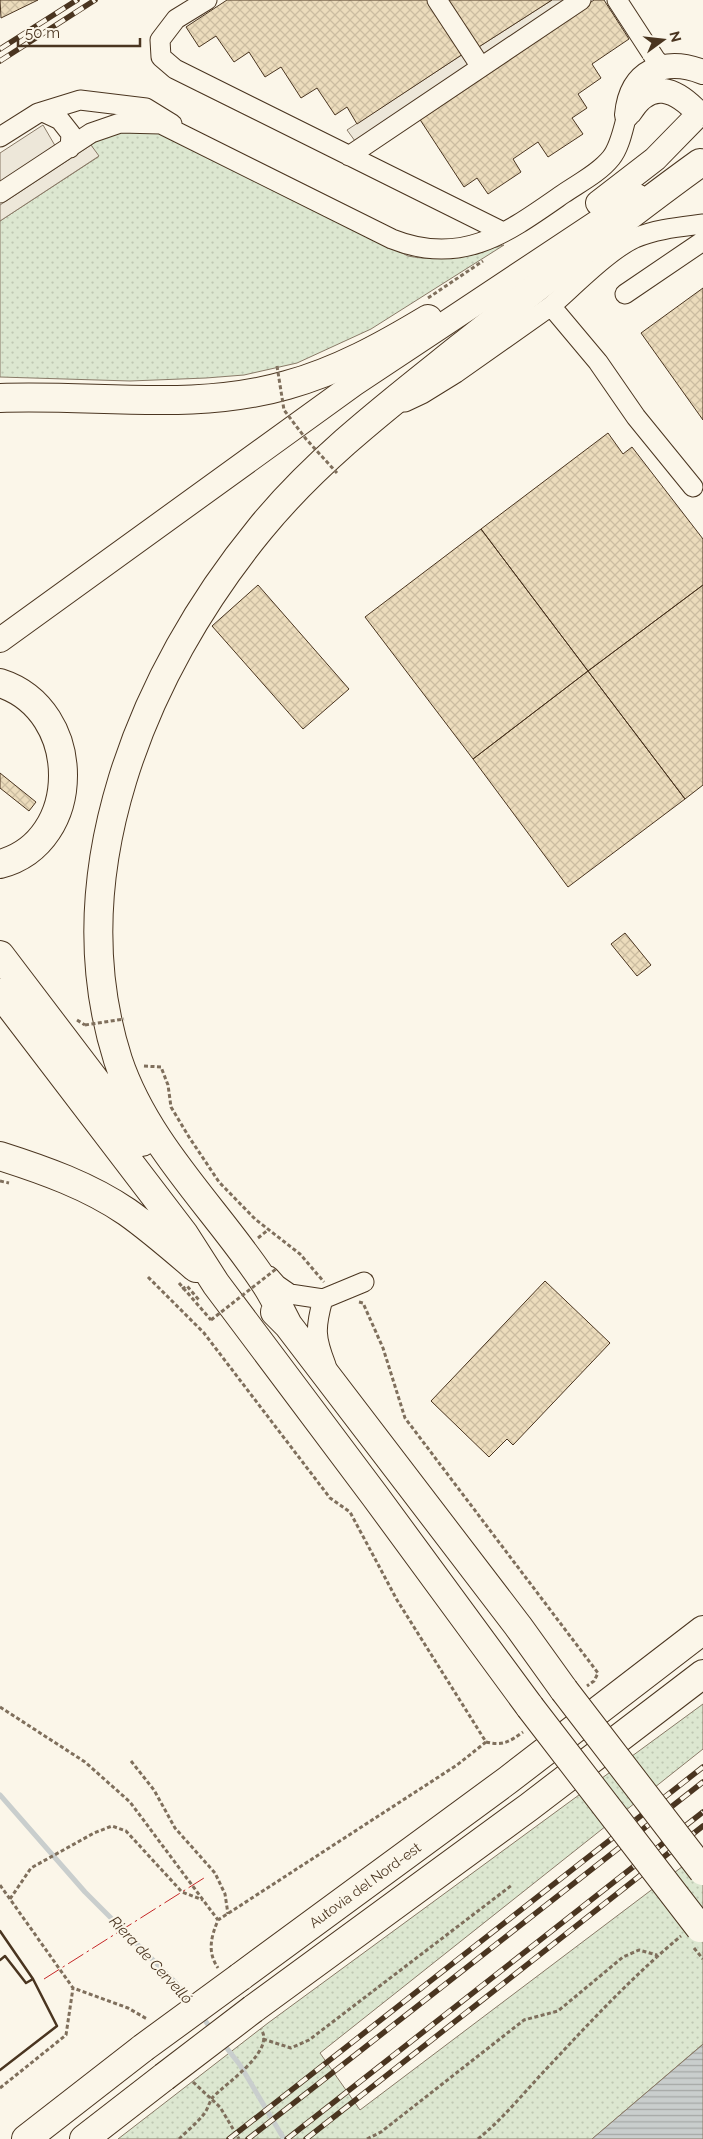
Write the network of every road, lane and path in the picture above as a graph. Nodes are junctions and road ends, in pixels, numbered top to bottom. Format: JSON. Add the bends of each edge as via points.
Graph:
{"nodes":[{"id":1,"x":206,"y":0,"type":"edge"},
{"id":2,"x":437,"y":0,"type":"edge"},
{"id":3,"x":580,"y":0,"type":"edge"},
{"id":4,"x":617,"y":0,"type":"edge"},
{"id":5,"x":481,"y":67,"type":"junction"},
{"id":6,"x":664,"y":67,"type":"junction"},
{"id":7,"x":703,"y":72,"type":"edge"},
{"id":8,"x":696,"y":110,"type":"edge"},
{"id":9,"x":43,"y":112,"type":"junction"},
{"id":10,"x":627,"y":116,"type":"junction"},
{"id":11,"x":0,"y":137,"type":"edge"},
{"id":12,"x":189,"y":137,"type":"junction"},
{"id":13,"x":70,"y":148,"type":"junction"},
{"id":14,"x":348,"y":156,"type":"junction"},
{"id":15,"x":701,"y":163,"type":"edge"},
{"id":16,"x":0,"y":193,"type":"edge"},
{"id":17,"x":703,"y":224,"type":"edge"},
{"id":18,"x":503,"y":232,"type":"junction"},
{"id":19,"x":703,"y":241,"type":"edge"},
{"id":20,"x":485,"y":259,"type":"dead end"},
{"id":21,"x":624,"y":294,"type":"dead end"},
{"id":22,"x":551,"y":306,"type":"junction"},
{"id":23,"x":424,"y":311,"type":"junction"},
{"id":24,"x":271,"y":370,"type":"dead end"},
{"id":25,"x":354,"y":384,"type":"junction"},
{"id":26,"x":1,"y":398,"type":"edge"},
{"id":27,"x":379,"y":413,"type":"junction"},
{"id":28,"x":335,"y":466,"type":"dead end"},
{"id":29,"x":328,"y":472,"type":"dead end"},
{"id":30,"x":337,"y":473,"type":"dead end"},
{"id":31,"x":693,"y":487,"type":"dead end"},
{"id":32,"x":2,"y":639,"type":"edge"},
{"id":33,"x":0,"y":683,"type":"edge"},
{"id":34,"x":0,"y":864,"type":"edge"},
{"id":35,"x":0,"y":955,"type":"edge"},
{"id":36,"x":0,"y":993,"type":"edge"},
{"id":37,"x":120,"y":1015,"type":"dead end"},
{"id":38,"x":124,"y":1019,"type":"dead end"},
{"id":39,"x":122,"y":1024,"type":"dead end"},
{"id":40,"x":85,"y":1025,"type":"dead end"},
{"id":41,"x":140,"y":1066,"type":"dead end"},
{"id":42,"x":0,"y":1156,"type":"edge"},
{"id":43,"x":0,"y":1182,"type":"edge"},
{"id":44,"x":15,"y":1184,"type":"dead end"},
{"id":45,"x":198,"y":1192,"type":"junction"},
{"id":46,"x":268,"y":1230,"type":"junction"},
{"id":47,"x":254,"y":1241,"type":"dead end"},
{"id":48,"x":276,"y":1269,"type":"dead end"},
{"id":49,"x":148,"y":1277,"type":"dead end"},
{"id":50,"x":178,"y":1282,"type":"dead end"},
{"id":51,"x":364,"y":1282,"type":"dead end"},
{"id":52,"x":216,"y":1284,"type":"junction"},
{"id":53,"x":329,"y":1296,"type":"junction"},
{"id":54,"x":288,"y":1325,"type":"junction"},
{"id":55,"x":334,"y":1385,"type":"junction"},
{"id":56,"x":703,"y":1630,"type":"edge"},
{"id":57,"x":598,"y":1673,"type":"dead end"},
{"id":58,"x":703,"y":1674,"type":"edge"},
{"id":59,"x":0,"y":1707,"type":"edge"},
{"id":60,"x":131,"y":1761,"type":"dead end"},
{"id":61,"x":703,"y":1871,"type":"edge"},
{"id":62,"x":0,"y":1885,"type":"edge"},
{"id":63,"x":512,"y":1885,"type":"dead end"},
{"id":64,"x":10,"y":1899,"type":"junction"},
{"id":65,"x":204,"y":1900,"type":"junction"},
{"id":66,"x":228,"y":1914,"type":"junction"},
{"id":67,"x":218,"y":1920,"type":"junction"},
{"id":68,"x":691,"y":1934,"type":"edge"},
{"id":69,"x":657,"y":1956,"type":"junction"},
{"id":70,"x":212,"y":1960,"type":"dead end"},
{"id":71,"x":73,"y":1988,"type":"junction"},
{"id":72,"x":147,"y":2019,"type":"dead end"},
{"id":73,"x":258,"y":2021,"type":"junction"},
{"id":74,"x":263,"y":2039,"type":"junction"},
{"id":75,"x":193,"y":2082,"type":"dead end"},
{"id":76,"x":0,"y":2088,"type":"edge"},
{"id":77,"x":212,"y":2099,"type":"junction"},
{"id":78,"x":26,"y":2139,"type":"edge"},
{"id":79,"x":84,"y":2139,"type":"edge"},
{"id":80,"x":179,"y":2139,"type":"edge"},
{"id":81,"x":239,"y":2139,"type":"edge"},
{"id":82,"x":368,"y":2139,"type":"edge"},
{"id":83,"x":478,"y":2139,"type":"edge"}],
"edges":[{"from":1,"to":14,"type":"street","via":[[176,19],[160,40],[161,56],[175,69]]},
{"from":2,"to":5,"type":"street"},
{"from":3,"to":5,"type":"street"},
{"from":4,"to":6,"type":"street","via":[[656,60]]},
{"from":5,"to":14,"type":"street"},
{"from":6,"to":7,"type":"main road","via":[[679,65]]},
{"from":6,"to":8,"type":"main road"},
{"from":6,"to":10,"type":"main road","via":[[650,72],[636,84],[628,101]]},
{"from":8,"to":10,"type":"main road","via":[[668,91],[653,91],[640,98]]},
{"from":8,"to":23,"type":"main road","via":[[664,151],[635,176]]},
{"from":9,"to":11,"type":"street"},
{"from":9,"to":12,"type":"street","via":[[80,100],[146,108]]},
{"from":9,"to":13,"type":"street","via":[[60,120],[70,134]]},
{"from":10,"to":18,"type":"street","via":[[616,151],[606,164],[523,222]]},
{"from":12,"to":13,"type":"street","via":[[161,124],[120,123],[91,133]]},
{"from":12,"to":18,"type":"street","via":[[407,245],[451,249],[484,242]]},
{"from":13,"to":16,"type":"street"},
{"from":14,"to":18,"type":"street"},
{"from":15,"to":25,"type":"main road","via":[[667,177],[624,204]]},
{"from":15,"to":27,"type":"highway","via":[[634,210]]},
{"from":17,"to":22,"type":"street","via":[[634,238]]},
{"from":19,"to":21,"type":"street"},
{"from":20,"to":23,"type":"path"},
{"from":22,"to":27,"type":"street","via":[[442,382]]},
{"from":22,"to":31,"type":"street"},
{"from":23,"to":25,"type":"main road"},
{"from":23,"to":26,"type":"highway","via":[[372,352],[343,366],[256,392],[162,400]]},
{"from":24,"to":30,"type":"path","bridge":true,"via":[[278,367],[284,410]]},
{"from":25,"to":32,"type":"main road"},
{"from":27,"to":45,"type":"highway","via":[[293,492],[218,583],[177,649],[147,712],[121,784],[108,834],[102,867],[97,940],[109,1026],[125,1080],[135,1100],[160,1141]]},
{"from":28,"to":29,"type":"path"},
{"from":33,"to":34,"type":"highway","via":[[24,694],[37,705],[56,734],[64,766],[62,792],[55,814],[42,836],[21,855]]},
{"from":35,"to":54,"type":"highway","via":[[255,1290]]},
{"from":36,"to":52,"type":"highway","via":[[184,1234]]},
{"from":37,"to":39,"type":"path"},
{"from":38,"to":40,"type":"path","bridge":true},
{"from":41,"to":46,"type":"path","via":[[161,1067],[168,1084],[171,1106],[188,1137],[219,1182],[254,1220]]},
{"from":42,"to":52,"type":"highway","via":[[49,1172],[111,1203]]},
{"from":43,"to":44,"type":"path"},
{"from":45,"to":53,"type":"street","via":[[231,1226],[283,1291]]},
{"from":45,"to":54,"type":"highway","via":[[265,1282]]},
{"from":46,"to":47,"type":"path"},
{"from":46,"to":53,"type":"path","via":[[300,1254]]},
{"from":48,"to":50,"type":"path","bridge":true,"via":[[211,1320]]},
{"from":49,"to":66,"type":"path","via":[[204,1333],[330,1498],[350,1512],[397,1600],[486,1742],[457,1765]]},
{"from":51,"to":53,"type":"street"},
{"from":52,"to":68,"type":"highway","bridge":true,"via":[[530,1707]]},
{"from":53,"to":55,"type":"street","via":[[317,1323],[318,1340]]},
{"from":53,"to":57,"type":"path","via":[[363,1303],[383,1348],[405,1418]]},
{"from":54,"to":55,"type":"highway"},
{"from":55,"to":61,"type":"highway","bridge":true},
{"from":56,"to":78,"type":"highway","name":"Autovia del Nord-est","bridge":true,"via":[[508,1780],[143,2048]]},
{"from":58,"to":73,"type":"highway"},
{"from":59,"to":65,"type":"path","via":[[85,1762],[130,1802]]},
{"from":60,"to":66,"type":"path","via":[[154,1790],[175,1828],[215,1873],[225,1894]]},
{"from":62,"to":64,"type":"path"},
{"from":63,"to":74,"type":"path","via":[[309,2040],[292,2048]]},
{"from":64,"to":65,"type":"path","via":[[31,1868],[112,1826],[126,1831],[182,1892]]},
{"from":64,"to":71,"type":"path"},
{"from":65,"to":67,"type":"path"},
{"from":66,"to":67,"type":"path"},
{"from":67,"to":70,"type":"path","via":[[211,1939]]},
{"from":68,"to":69,"type":"path"},
{"from":69,"to":82,"type":"path","via":[[639,1950],[623,1957],[558,2011],[524,2020]]},
{"from":69,"to":83,"type":"path","via":[[506,2114]]},
{"from":71,"to":72,"type":"path","via":[[128,2008]]},
{"from":71,"to":76,"type":"path","via":[[66,2035]]},
{"from":73,"to":74,"type":"path"},
{"from":73,"to":79,"type":"highway","bridge":true,"via":[[164,2077]]},
{"from":74,"to":77,"type":"path","via":[[263,2045],[252,2062]]},
{"from":75,"to":77,"type":"path"},
{"from":77,"to":80,"type":"path","via":[[204,2114]]},
{"from":77,"to":81,"type":"path","via":[[231,2122]]}]}
